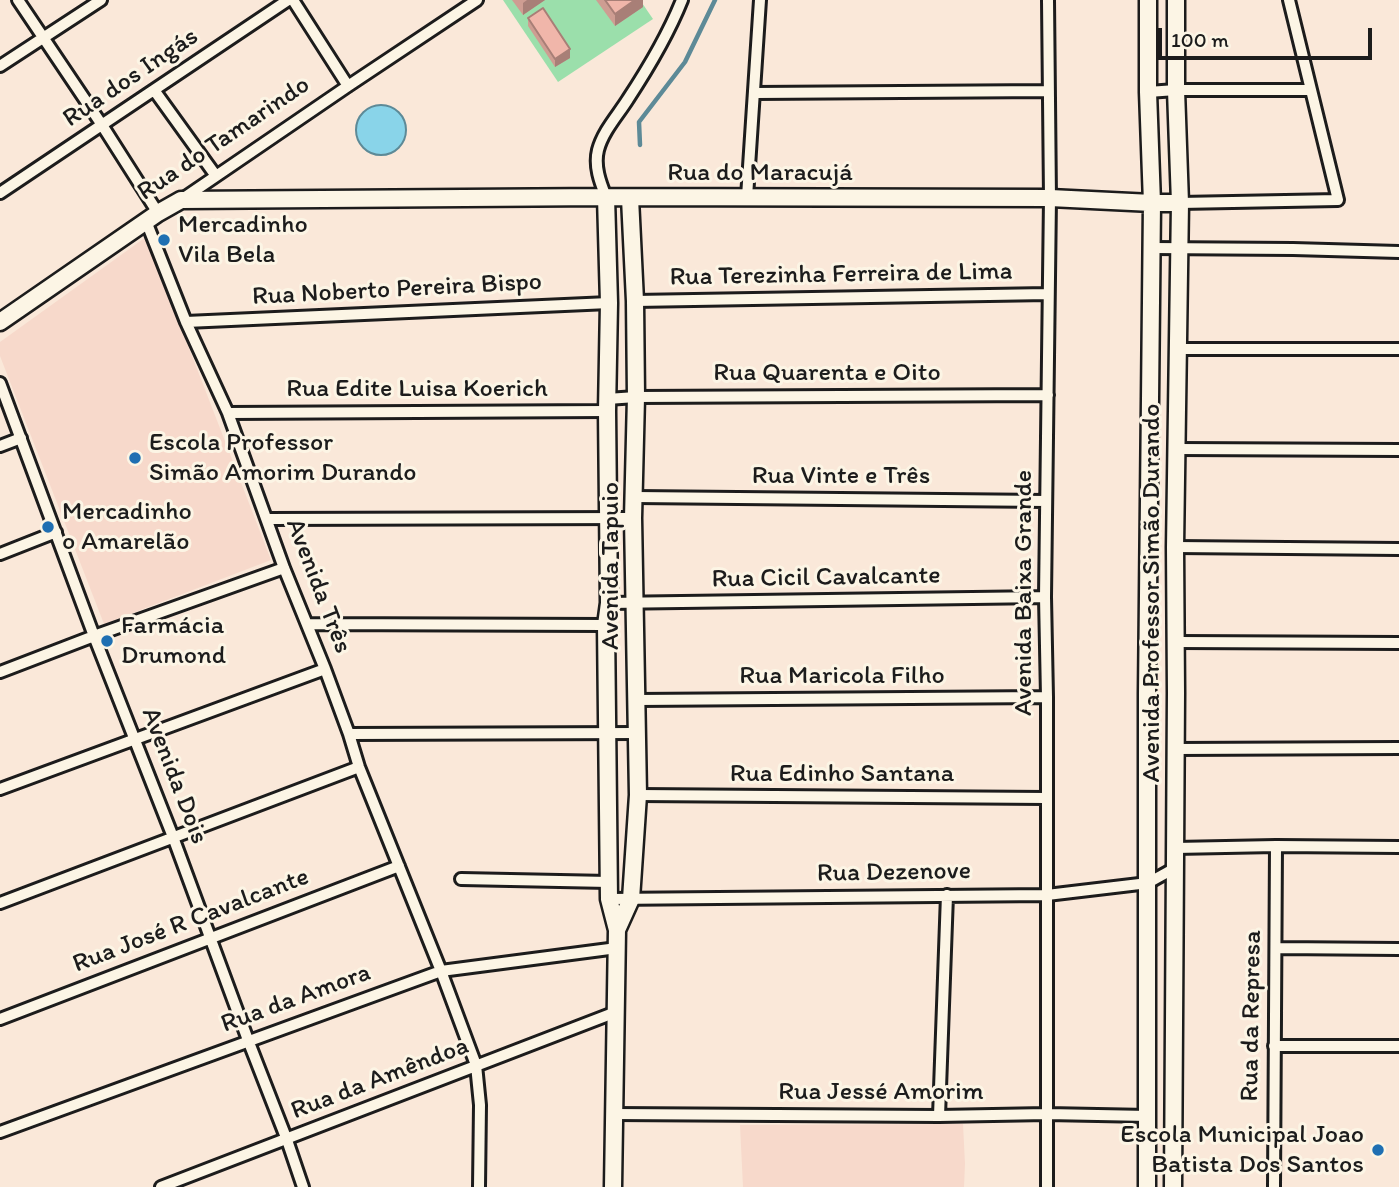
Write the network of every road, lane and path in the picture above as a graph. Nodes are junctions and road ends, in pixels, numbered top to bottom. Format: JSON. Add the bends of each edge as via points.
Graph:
{"nodes":[{"id":1,"x":18,"y":0,"type":"edge"},
{"id":2,"x":101,"y":0,"type":"edge"},
{"id":3,"x":291,"y":0,"type":"edge"},
{"id":4,"x":477,"y":0,"type":"edge"},
{"id":5,"x":682,"y":0,"type":"edge"},
{"id":6,"x":760,"y":0,"type":"edge"},
{"id":7,"x":1048,"y":0,"type":"edge"},
{"id":8,"x":1148,"y":0,"type":"edge"},
{"id":9,"x":1176,"y":0,"type":"edge"},
{"id":10,"x":1289,"y":0,"type":"edge"},
{"id":11,"x":44,"y":38,"type":"junction"},
{"id":12,"x":0,"y":66,"type":"edge"},
{"id":13,"x":348,"y":86,"type":"junction"},
{"id":14,"x":154,"y":90,"type":"junction"},
{"id":15,"x":1176,"y":90,"type":"junction"},
{"id":16,"x":1311,"y":90,"type":"junction"},
{"id":17,"x":1049,"y":91,"type":"junction"},
{"id":18,"x":1147,"y":92,"type":"junction"},
{"id":19,"x":755,"y":93,"type":"junction"},
{"id":20,"x":102,"y":125,"type":"junction"},
{"id":21,"x":216,"y":176,"type":"junction"},
{"id":22,"x":0,"y":193,"type":"edge"},
{"id":23,"x":607,"y":197,"type":"junction"},
{"id":24,"x":747,"y":197,"type":"junction"},
{"id":25,"x":630,"y":198,"type":"junction"},
{"id":26,"x":1050,"y":198,"type":"junction"},
{"id":27,"x":181,"y":200,"type":"junction"},
{"id":28,"x":1153,"y":203,"type":"junction"},
{"id":29,"x":1181,"y":203,"type":"junction"},
{"id":30,"x":152,"y":217,"type":"junction"},
{"id":31,"x":1152,"y":248,"type":"junction"},
{"id":32,"x":1180,"y":248,"type":"junction"},
{"id":33,"x":1399,"y":252,"type":"edge"},
{"id":34,"x":1048,"y":294,"type":"junction"},
{"id":35,"x":635,"y":301,"type":"junction"},
{"id":36,"x":609,"y":303,"type":"junction"},
{"id":37,"x":0,"y":322,"type":"edge"},
{"id":38,"x":186,"y":322,"type":"junction"},
{"id":39,"x":1178,"y":349,"type":"junction"},
{"id":40,"x":1399,"y":349,"type":"edge"},
{"id":41,"x":0,"y":383,"type":"edge"},
{"id":42,"x":1048,"y":395,"type":"junction"},
{"id":43,"x":636,"y":397,"type":"junction"},
{"id":44,"x":607,"y":405,"type":"junction"},
{"id":45,"x":228,"y":413,"type":"junction"},
{"id":46,"x":21,"y":438,"type":"junction"},
{"id":47,"x":0,"y":446,"type":"edge"},
{"id":48,"x":1177,"y":449,"type":"junction"},
{"id":49,"x":1399,"y":450,"type":"edge"},
{"id":50,"x":635,"y":497,"type":"junction"},
{"id":51,"x":1046,"y":501,"type":"junction"},
{"id":52,"x":608,"y":518,"type":"junction"},
{"id":53,"x":634,"y":518,"type":"junction"},
{"id":54,"x":268,"y":519,"type":"junction"},
{"id":55,"x":56,"y":532,"type":"junction"},
{"id":56,"x":1175,"y":547,"type":"junction"},
{"id":57,"x":1399,"y":548,"type":"edge"},
{"id":58,"x":0,"y":554,"type":"edge"},
{"id":59,"x":284,"y":568,"type":"junction"},
{"id":60,"x":1045,"y":597,"type":"junction"},
{"id":61,"x":608,"y":603,"type":"junction"},
{"id":62,"x":635,"y":604,"type":"junction"},
{"id":63,"x":307,"y":624,"type":"junction"},
{"id":64,"x":606,"y":625,"type":"junction"},
{"id":65,"x":94,"y":636,"type":"junction"},
{"id":66,"x":1177,"y":642,"type":"junction"},
{"id":67,"x":1399,"y":643,"type":"edge"},
{"id":68,"x":325,"y":669,"type":"junction"},
{"id":69,"x":0,"y":672,"type":"edge"},
{"id":70,"x":1147,"y":693,"type":"junction"},
{"id":71,"x":1176,"y":693,"type":"junction"},
{"id":72,"x":1047,"y":697,"type":"junction"},
{"id":73,"x":637,"y":700,"type":"junction"},
{"id":74,"x":608,"y":732,"type":"junction"},
{"id":75,"x":637,"y":733,"type":"junction"},
{"id":76,"x":349,"y":734,"type":"junction"},
{"id":77,"x":135,"y":739,"type":"junction"},
{"id":78,"x":1176,"y":748,"type":"junction"},
{"id":79,"x":1399,"y":748,"type":"edge"},
{"id":80,"x":359,"y":767,"type":"junction"},
{"id":81,"x":0,"y":789,"type":"edge"},
{"id":82,"x":638,"y":795,"type":"junction"},
{"id":83,"x":1046,"y":798,"type":"junction"},
{"id":84,"x":173,"y":837,"type":"junction"},
{"id":85,"x":1276,"y":846,"type":"junction"},
{"id":86,"x":1399,"y":847,"type":"edge"},
{"id":87,"x":1175,"y":848,"type":"junction"},
{"id":88,"x":399,"y":866,"type":"junction"},
{"id":89,"x":1175,"y":868,"type":"junction"},
{"id":90,"x":461,"y":879,"type":"dead end"},
{"id":91,"x":609,"y":882,"type":"junction"},
{"id":92,"x":1148,"y":883,"type":"junction"},
{"id":93,"x":947,"y":895,"type":"junction"},
{"id":94,"x":1047,"y":895,"type":"junction"},
{"id":95,"x":609,"y":899,"type":"junction"},
{"id":96,"x":631,"y":899,"type":"junction"},
{"id":97,"x":0,"y":903,"type":"edge"},
{"id":98,"x":617,"y":930,"type":"junction"},
{"id":99,"x":210,"y":939,"type":"junction"},
{"id":100,"x":617,"y":948,"type":"junction"},
{"id":101,"x":1276,"y":948,"type":"junction"},
{"id":102,"x":1399,"y":949,"type":"edge"},
{"id":103,"x":441,"y":971,"type":"junction"},
{"id":104,"x":616,"y":1012,"type":"junction"},
{"id":105,"x":0,"y":1019,"type":"edge"},
{"id":106,"x":248,"y":1040,"type":"junction"},
{"id":107,"x":1274,"y":1046,"type":"junction"},
{"id":108,"x":1399,"y":1046,"type":"edge"},
{"id":109,"x":476,"y":1065,"type":"junction"},
{"id":110,"x":1148,"y":1083,"type":"junction"},
{"id":111,"x":1173,"y":1084,"type":"junction"},
{"id":112,"x":614,"y":1114,"type":"junction"},
{"id":113,"x":1047,"y":1114,"type":"junction"},
{"id":114,"x":939,"y":1116,"type":"junction"},
{"id":115,"x":1148,"y":1116,"type":"junction"},
{"id":116,"x":0,"y":1132,"type":"edge"},
{"id":117,"x":288,"y":1139,"type":"junction"},
{"id":118,"x":161,"y":1187,"type":"edge"},
{"id":119,"x":303,"y":1187,"type":"edge"},
{"id":120,"x":479,"y":1187,"type":"edge"},
{"id":121,"x":613,"y":1187,"type":"edge"},
{"id":122,"x":1047,"y":1187,"type":"edge"},
{"id":123,"x":1147,"y":1187,"type":"edge"},
{"id":124,"x":1173,"y":1187,"type":"edge"},
{"id":125,"x":1274,"y":1187,"type":"edge"}],
"edges":[{"from":1,"to":11,"type":"street","name":"Avenida Três"},
{"from":2,"to":11,"type":"street"},
{"from":3,"to":13,"type":"street"},
{"from":3,"to":14,"type":"street","name":"Rua dos Ingás"},
{"from":4,"to":13,"type":"street","name":"Rua do Tamarindo"},
{"from":5,"to":23,"type":"street","via":[[653,60],[599,147],[598,174]]},
{"from":6,"to":19,"type":"street"},
{"from":7,"to":17,"type":"street","name":"Avenida Baixa Grande"},
{"from":8,"to":18,"type":"street","name":"Avenida Professor Simão Durando"},
{"from":9,"to":15,"type":"street","name":"Avenida Professor Simão Durando"},
{"from":10,"to":16,"type":"street"},
{"from":11,"to":12,"type":"street"},
{"from":11,"to":20,"type":"street","name":"Avenida Três"},
{"from":13,"to":21,"type":"street","name":"Rua do Tamarindo"},
{"from":14,"to":20,"type":"street","name":"Rua dos Ingás"},
{"from":14,"to":21,"type":"street"},
{"from":15,"to":16,"type":"street"},
{"from":15,"to":18,"type":"street"},
{"from":15,"to":29,"type":"street","name":"Avenida Professor Simão Durando"},
{"from":16,"to":29,"type":"street","name":"Rua do Maracujá","via":[[1338,200]]},
{"from":17,"to":19,"type":"street"},
{"from":17,"to":26,"type":"street","name":"Avenida Baixa Grande"},
{"from":18,"to":28,"type":"street","name":"Avenida Professor Simão Durando"},
{"from":19,"to":24,"type":"street"},
{"from":20,"to":22,"type":"street","name":"Rua dos Ingás"},
{"from":20,"to":30,"type":"street","name":"Avenida Três"},
{"from":21,"to":27,"type":"street","name":"Rua do Tamarindo"},
{"from":23,"to":25,"type":"street","name":"Rua do Maracujá"},
{"from":23,"to":27,"type":"street","name":"Rua do Maracujá"},
{"from":23,"to":36,"type":"street","name":"Avenida Tapuio"},
{"from":24,"to":25,"type":"street","name":"Rua do Maracujá"},
{"from":24,"to":26,"type":"street","name":"Rua do Maracujá"},
{"from":25,"to":35,"type":"street","name":"Avenida Tapuio"},
{"from":26,"to":28,"type":"street","name":"Rua do Maracujá"},
{"from":26,"to":34,"type":"street","name":"Avenida Baixa Grande"},
{"from":27,"to":30,"type":"street","name":"Rua do Tamarindo"},
{"from":28,"to":29,"type":"street","name":"Rua do Maracujá"},
{"from":28,"to":31,"type":"street","name":"Avenida Professor Simão Durando"},
{"from":29,"to":32,"type":"street","name":"Avenida Professor Simão Durando"},
{"from":30,"to":37,"type":"street","name":"Rua do Tamarindo"},
{"from":30,"to":38,"type":"street","name":"Avenida Três"},
{"from":31,"to":32,"type":"street"},
{"from":31,"to":70,"type":"street","name":"Avenida Professor Simão Durando"},
{"from":32,"to":33,"type":"street"},
{"from":32,"to":39,"type":"street","name":"Avenida Professor Simão Durando"},
{"from":34,"to":35,"type":"street","name":"Rua Terezinha Ferreira de Lima"},
{"from":34,"to":42,"type":"street","name":"Avenida Baixa Grande"},
{"from":35,"to":43,"type":"street","name":"Avenida Tapuio"},
{"from":36,"to":38,"type":"street","name":"Rua Noberto Pereira Bispo"},
{"from":36,"to":44,"type":"street","name":"Avenida Tapuio"},
{"from":38,"to":45,"type":"street","name":"Avenida Três"},
{"from":39,"to":40,"type":"street"},
{"from":39,"to":48,"type":"street","name":"Avenida Professor Simão Durando"},
{"from":41,"to":46,"type":"street","name":"Avenida Dois"},
{"from":42,"to":43,"type":"street","name":"Rua Quarenta e Oito"},
{"from":42,"to":51,"type":"street","name":"Avenida Baixa Grande"},
{"from":43,"to":44,"type":"street","name":"Rua Quarenta e Oito"},
{"from":43,"to":50,"type":"street","name":"Avenida Tapuio"},
{"from":44,"to":45,"type":"street","name":"Rua Edite Luisa Koerich"},
{"from":44,"to":52,"type":"street","name":"Avenida Tapuio"},
{"from":45,"to":54,"type":"street","name":"Avenida Três"},
{"from":46,"to":47,"type":"street"},
{"from":46,"to":55,"type":"street","name":"Avenida Dois"},
{"from":48,"to":49,"type":"street"},
{"from":48,"to":56,"type":"street","name":"Avenida Professor Simão Durando"},
{"from":50,"to":51,"type":"street","name":"Rua Vinte e Três"},
{"from":50,"to":53,"type":"street","name":"Avenida Tapuio"},
{"from":51,"to":60,"type":"street","name":"Avenida Baixa Grande"},
{"from":52,"to":53,"type":"street"},
{"from":52,"to":54,"type":"street"},
{"from":52,"to":61,"type":"street","name":"Avenida Tapuio"},
{"from":53,"to":62,"type":"street","name":"Avenida Tapuio"},
{"from":54,"to":59,"type":"street","name":"Avenida Três"},
{"from":55,"to":58,"type":"street"},
{"from":55,"to":65,"type":"street","name":"Avenida Dois"},
{"from":56,"to":57,"type":"street"},
{"from":56,"to":66,"type":"street","name":"Avenida Professor Simão Durando"},
{"from":59,"to":63,"type":"street","name":"Avenida Três"},
{"from":59,"to":65,"type":"street"},
{"from":60,"to":62,"type":"street","name":"Rua Cicil Cavalcante"},
{"from":60,"to":72,"type":"street","name":"Avenida Baixa Grande"},
{"from":61,"to":62,"type":"street","name":"Rua Cicil Cavalcante"},
{"from":61,"to":64,"type":"street","name":"Avenida Tapuio"},
{"from":62,"to":73,"type":"street","name":"Avenida Tapuio"},
{"from":63,"to":64,"type":"street"},
{"from":63,"to":68,"type":"street","name":"Avenida Três"},
{"from":64,"to":74,"type":"street","name":"Avenida Tapuio"},
{"from":65,"to":69,"type":"street"},
{"from":65,"to":77,"type":"street","name":"Avenida Dois"},
{"from":66,"to":67,"type":"street"},
{"from":66,"to":71,"type":"street","name":"Avenida Professor Simão Durando"},
{"from":68,"to":76,"type":"street","name":"Avenida Três"},
{"from":68,"to":77,"type":"street"},
{"from":70,"to":71,"type":"street"},
{"from":70,"to":92,"type":"street","name":"Avenida Professor Simão Durando"},
{"from":71,"to":78,"type":"street","name":"Avenida Professor Simão Durando"},
{"from":72,"to":73,"type":"street","name":"Rua Maricola Filho"},
{"from":72,"to":83,"type":"street","name":"Avenida Baixa Grande"},
{"from":73,"to":75,"type":"street","name":"Avenida Tapuio"},
{"from":74,"to":75,"type":"street"},
{"from":74,"to":76,"type":"street"},
{"from":74,"to":91,"type":"street","name":"Avenida Tapuio"},
{"from":75,"to":82,"type":"street","name":"Avenida Tapuio"},
{"from":76,"to":80,"type":"street","name":"Avenida Três"},
{"from":77,"to":81,"type":"street"},
{"from":77,"to":84,"type":"street","name":"Avenida Dois"},
{"from":78,"to":79,"type":"street"},
{"from":78,"to":87,"type":"street","name":"Avenida Professor Simão Durando"},
{"from":80,"to":84,"type":"street"},
{"from":80,"to":88,"type":"street","name":"Avenida Três"},
{"from":82,"to":83,"type":"street","name":"Rua Edinho Santana"},
{"from":82,"to":96,"type":"street","name":"Avenida Tapuio"},
{"from":83,"to":94,"type":"street","name":"Avenida Baixa Grande"},
{"from":84,"to":97,"type":"street"},
{"from":84,"to":99,"type":"street","name":"Avenida Dois"},
{"from":85,"to":86,"type":"street"},
{"from":85,"to":87,"type":"street"},
{"from":85,"to":101,"type":"street","name":"Rua da Represa"},
{"from":87,"to":89,"type":"street","name":"Avenida Professor Simão Durando"},
{"from":88,"to":99,"type":"street","name":"Rua José R Cavalcante"},
{"from":88,"to":103,"type":"street","name":"Avenida Três"},
{"from":89,"to":92,"type":"street","name":"Rua Dezenove"},
{"from":89,"to":111,"type":"street","name":"Avenida Professor Simão Durando"},
{"from":90,"to":91,"type":"street"},
{"from":91,"to":95,"type":"street","name":"Avenida Tapuio"},
{"from":92,"to":94,"type":"street","name":"Rua Dezenove"},
{"from":92,"to":110,"type":"street","name":"Avenida Professor Simão Durando"},
{"from":93,"to":94,"type":"street","name":"Rua Dezenove"},
{"from":93,"to":96,"type":"street","name":"Rua Dezenove"},
{"from":93,"to":114,"type":"street"},
{"from":94,"to":113,"type":"street","name":"Avenida Baixa Grande"},
{"from":95,"to":96,"type":"street","name":"Rua Dezenove"},
{"from":95,"to":98,"type":"street","name":"Avenida Tapuio"},
{"from":96,"to":98,"type":"street","name":"Avenida Tapuio"},
{"from":98,"to":100,"type":"street","name":"Avenida Tapuio"},
{"from":99,"to":105,"type":"street","name":"Rua José R Cavalcante"},
{"from":99,"to":106,"type":"street","name":"Avenida Dois"},
{"from":100,"to":103,"type":"street","name":"Rua da Amora"},
{"from":100,"to":104,"type":"street","name":"Avenida Tapuio"},
{"from":101,"to":102,"type":"street"},
{"from":101,"to":107,"type":"street","name":"Rua da Represa"},
{"from":103,"to":106,"type":"street","name":"Rua da Amora"},
{"from":103,"to":109,"type":"street","name":"Avenida Três"},
{"from":104,"to":109,"type":"street","name":"Rua da Amêndoa"},
{"from":104,"to":112,"type":"street","name":"Avenida Tapuio"},
{"from":106,"to":116,"type":"street","name":"Rua da Amora"},
{"from":106,"to":117,"type":"street","name":"Avenida Dois"},
{"from":107,"to":108,"type":"street"},
{"from":107,"to":125,"type":"street","name":"Rua da Represa"},
{"from":109,"to":117,"type":"street","name":"Rua da Amêndoa"},
{"from":109,"to":120,"type":"street","name":"Avenida Três"},
{"from":110,"to":111,"type":"street"},
{"from":110,"to":115,"type":"street","name":"Avenida Professor Simão Durando"},
{"from":111,"to":124,"type":"street","name":"Avenida Professor Simão Durando"},
{"from":112,"to":114,"type":"street","name":"Rua Jessé Amorim"},
{"from":112,"to":121,"type":"street","name":"Avenida Tapuio"},
{"from":113,"to":114,"type":"street","name":"Rua Jessé Amorim"},
{"from":113,"to":115,"type":"street","name":"Rua Jessé Amorim"},
{"from":113,"to":122,"type":"street","name":"Avenida Baixa Grande"},
{"from":115,"to":123,"type":"street","name":"Avenida Professor Simão Durando"},
{"from":117,"to":118,"type":"street","name":"Rua da Amêndoa"},
{"from":117,"to":119,"type":"street","name":"Avenida Dois"}]}
